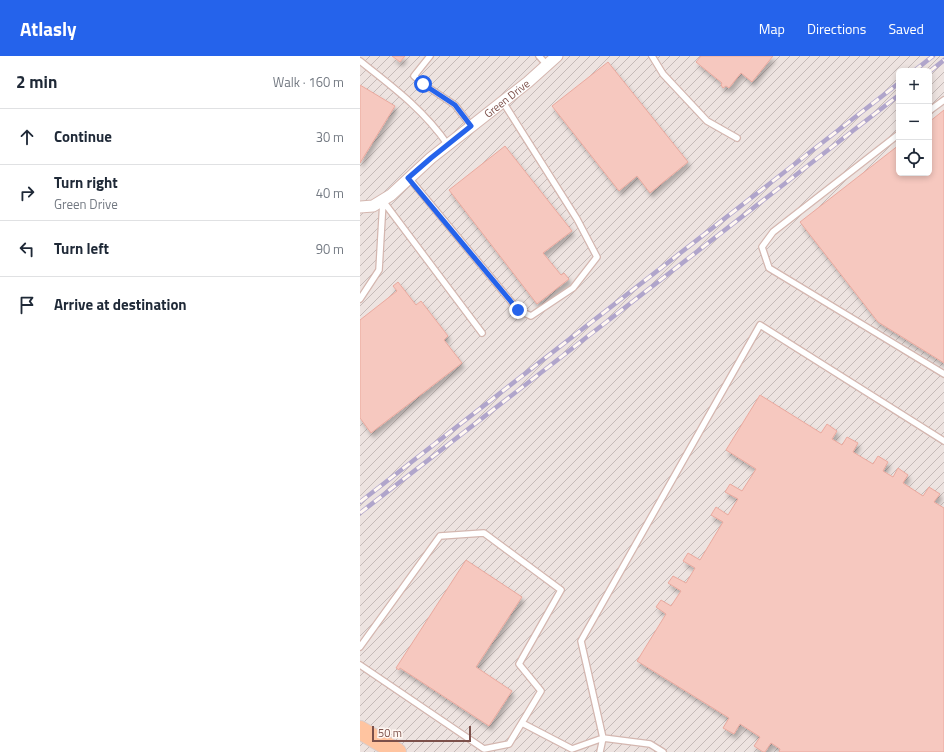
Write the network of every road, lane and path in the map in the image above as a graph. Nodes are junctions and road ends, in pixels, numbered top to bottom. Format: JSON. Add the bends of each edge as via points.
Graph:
{"nodes":[{"id":1,"x":430,"y":56,"type":"edge"},
{"id":2,"x":539,"y":56,"type":"edge"},
{"id":3,"x":557,"y":56,"type":"edge"},
{"id":4,"x":652,"y":56,"type":"edge"},
{"id":5,"x":360,"y":61,"type":"edge"},
{"id":6,"x":547,"y":65,"type":"junction"},
{"id":7,"x":944,"y":100,"type":"edge"},
{"id":8,"x":503,"y":102,"type":"junction"},
{"id":9,"x":932,"y":109,"type":"edge"},
{"id":10,"x":471,"y":126,"type":"junction"},
{"id":11,"x":896,"y":136,"type":"edge"},
{"id":12,"x":737,"y":138,"type":"dead end"},
{"id":13,"x":448,"y":145,"type":"junction"},
{"id":14,"x":408,"y":178,"type":"junction"},
{"id":15,"x":383,"y":201,"type":"junction"},
{"id":16,"x":360,"y":207,"type":"edge"},
{"id":17,"x":360,"y":299,"type":"edge"},
{"id":18,"x":482,"y":333,"type":"dead end"},
{"id":19,"x":944,"y":374,"type":"edge"},
{"id":20,"x":944,"y":441,"type":"edge"},
{"id":21,"x":360,"y":647,"type":"edge"},
{"id":22,"x":360,"y":665,"type":"edge"},
{"id":23,"x":522,"y":723,"type":"junction"},
{"id":24,"x":360,"y":730,"type":"edge"},
{"id":25,"x":603,"y":738,"type":"junction"},
{"id":26,"x":396,"y":752,"type":"edge"},
{"id":27,"x":600,"y":752,"type":"edge"},
{"id":28,"x":663,"y":752,"type":"edge"}],
"edges":[{"from":1,"to":10,"type":"lane","via":[[414,76],[455,105]]},
{"from":2,"to":6,"type":"lane"},
{"from":3,"to":6,"type":"street","name":"Green Drive"},
{"from":4,"to":12,"type":"lane","via":[[663,74],[707,121]]},
{"from":5,"to":13,"type":"lane","via":[[405,96],[436,128]]},
{"from":6,"to":8,"type":"street","name":"Green Drive"},
{"from":7,"to":9,"type":"lane"},
{"from":8,"to":10,"type":"street","name":"Green Drive"},
{"from":8,"to":14,"type":"lane","via":[[577,219],[597,257],[574,288],[531,316],[518,310]]},
{"from":10,"to":13,"type":"street","name":"Green Drive"},
{"from":11,"to":19,"type":"lane","via":[[773,232],[762,247],[769,268]]},
{"from":13,"to":14,"type":"street","name":"Green Drive"},
{"from":14,"to":15,"type":"street","name":"Green Drive"},
{"from":15,"to":16,"type":"street","name":"Green Drive","via":[[373,206]]},
{"from":15,"to":17,"type":"lane","via":[[379,270]]},
{"from":15,"to":18,"type":"lane"},
{"from":20,"to":25,"type":"lane","via":[[760,325],[581,641]]},
{"from":21,"to":23,"type":"lane","via":[[440,536],[484,532],[561,590],[519,664],[541,691]]},
{"from":22,"to":23,"type":"lane","via":[[484,749],[509,744]]},
{"from":23,"to":25,"type":"lane","via":[[572,749]]},
{"from":24,"to":26,"type":"main road"},
{"from":25,"to":27,"type":"lane"},
{"from":25,"to":28,"type":"lane","via":[[650,744]]}]}
